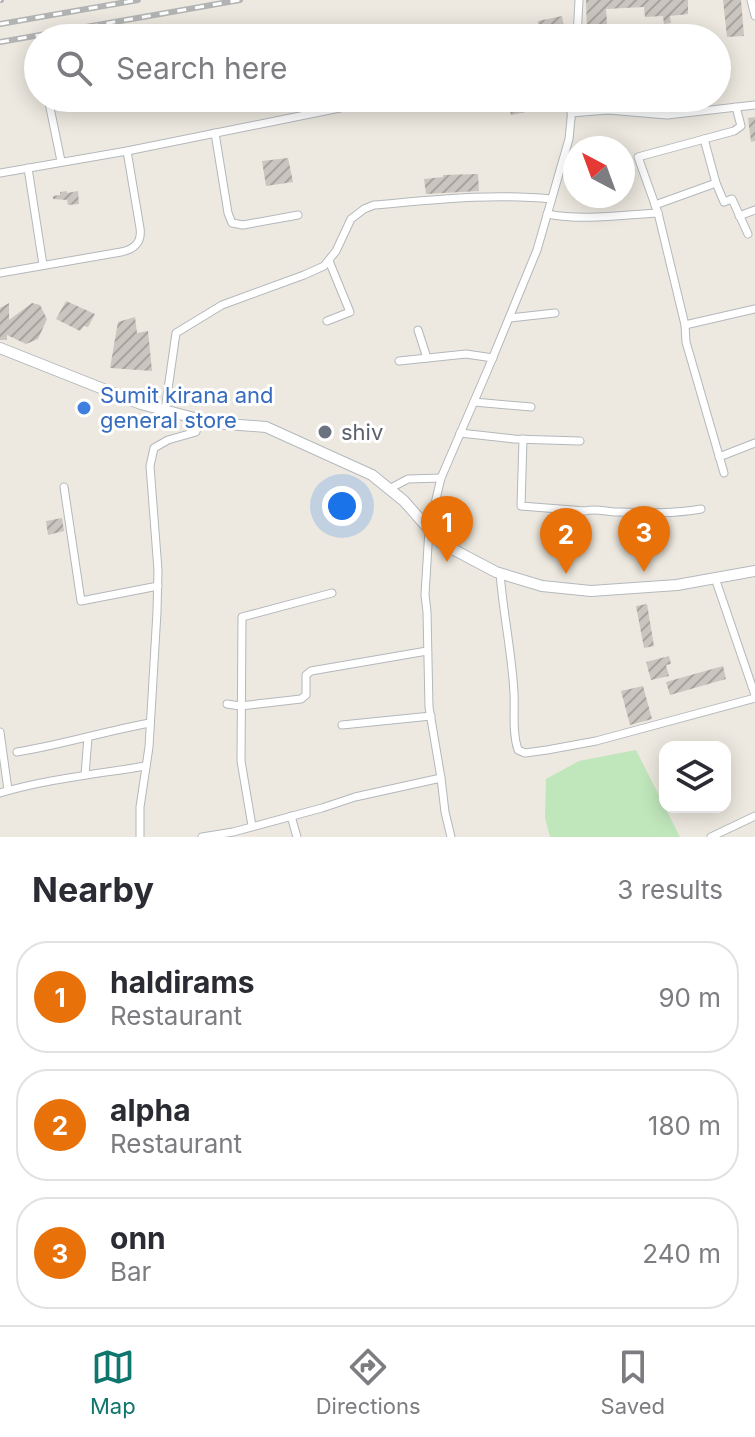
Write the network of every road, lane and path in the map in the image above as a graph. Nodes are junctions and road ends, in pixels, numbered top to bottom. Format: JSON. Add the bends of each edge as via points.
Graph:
{"nodes":[{"id":1,"x":579,"y":0,"type":"edge"},
{"id":2,"x":751,"y":0,"type":"edge"},
{"id":3,"x":755,"y":16,"type":"edge"},
{"id":4,"x":578,"y":24,"type":"edge"},
{"id":5,"x":755,"y":105,"type":"edge"},
{"id":6,"x":736,"y":107,"type":"junction"},
{"id":7,"x":731,"y":108,"type":"edge"},
{"id":8,"x":51,"y":112,"type":"edge"},
{"id":9,"x":319,"y":112,"type":"edge"},
{"id":10,"x":583,"y":112,"type":"edge"},
{"id":11,"x":632,"y":112,"type":"edge"},
{"id":12,"x":693,"y":112,"type":"edge"},
{"id":13,"x":571,"y":113,"type":"joint"},
{"id":14,"x":215,"y":133,"type":"junction"},
{"id":15,"x":704,"y":139,"type":"junction"},
{"id":16,"x":127,"y":151,"type":"junction"},
{"id":17,"x":61,"y":161,"type":"junction"},
{"id":18,"x":28,"y":168,"type":"junction"},
{"id":19,"x":0,"y":173,"type":"edge"},
{"id":20,"x":716,"y":183,"type":"junction"},
{"id":21,"x":551,"y":199,"type":"junction"},
{"id":22,"x":656,"y":209,"type":"junction"},
{"id":23,"x":755,"y":210,"type":"edge"},
{"id":24,"x":547,"y":214,"type":"junction"},
{"id":25,"x":298,"y":215,"type":"dead end"},
{"id":26,"x":739,"y":216,"type":"junction"},
{"id":27,"x":748,"y":234,"type":"dead end"},
{"id":28,"x":329,"y":261,"type":"junction"},
{"id":29,"x":43,"y":265,"type":"junction"},
{"id":30,"x":0,"y":273,"type":"edge"},
{"id":31,"x":755,"y":309,"type":"edge"},
{"id":32,"x":555,"y":313,"type":"dead end"},
{"id":33,"x":510,"y":318,"type":"junction"},
{"id":34,"x":327,"y":321,"type":"dead end"},
{"id":35,"x":685,"y":325,"type":"junction"},
{"id":36,"x":418,"y":330,"type":"dead end"},
{"id":37,"x":0,"y":348,"type":"edge"},
{"id":38,"x":427,"y":358,"type":"junction"},
{"id":39,"x":493,"y":358,"type":"junction"},
{"id":40,"x":399,"y":361,"type":"dead end"},
{"id":41,"x":474,"y":402,"type":"junction"},
{"id":42,"x":531,"y":407,"type":"dead end"},
{"id":43,"x":165,"y":410,"type":"junction"},
{"id":44,"x":199,"y":420,"type":"junction"},
{"id":45,"x":460,"y":433,"type":"junction"},
{"id":46,"x":523,"y":439,"type":"junction"},
{"id":47,"x":580,"y":441,"type":"dead end"},
{"id":48,"x":755,"y":443,"type":"edge"},
{"id":49,"x":719,"y":457,"type":"junction"},
{"id":50,"x":724,"y":473,"type":"dead end"},
{"id":51,"x":441,"y":478,"type":"junction"},
{"id":52,"x":64,"y":487,"type":"dead end"},
{"id":53,"x":389,"y":489,"type":"junction"},
{"id":54,"x":701,"y":509,"type":"dead end"},
{"id":55,"x":429,"y":529,"type":"junction"},
{"id":56,"x":755,"y":571,"type":"edge"},
{"id":57,"x":500,"y":573,"type":"junction"},
{"id":58,"x":715,"y":578,"type":"junction"},
{"id":59,"x":158,"y":586,"type":"junction"},
{"id":60,"x":332,"y":593,"type":"dead end"},
{"id":61,"x":427,"y":651,"type":"junction"},
{"id":62,"x":755,"y":697,"type":"edge"},
{"id":63,"x":227,"y":704,"type":"dead end"},
{"id":64,"x":240,"y":706,"type":"junction"},
{"id":65,"x":431,"y":716,"type":"junction"},
{"id":66,"x":150,"y":723,"type":"junction"},
{"id":67,"x":342,"y":725,"type":"dead end"},
{"id":68,"x":0,"y":732,"type":"edge"},
{"id":69,"x":88,"y":737,"type":"junction"},
{"id":70,"x":17,"y":752,"type":"dead end"},
{"id":71,"x":146,"y":766,"type":"junction"},
{"id":72,"x":85,"y":775,"type":"junction"},
{"id":73,"x":441,"y":778,"type":"junction"},
{"id":74,"x":4,"y":791,"type":"edge"},
{"id":75,"x":291,"y":816,"type":"junction"},
{"id":76,"x":755,"y":816,"type":"edge"},
{"id":77,"x":247,"y":831,"type":"edge"},
{"id":78,"x":140,"y":837,"type":"edge"},
{"id":79,"x":202,"y":837,"type":"edge"},
{"id":80,"x":297,"y":837,"type":"edge"},
{"id":81,"x":451,"y":837,"type":"edge"},
{"id":82,"x":711,"y":837,"type":"edge"}],
"edges":[{"from":1,"to":4,"type":"street"},
{"from":2,"to":3,"type":"street"},
{"from":5,"to":6,"type":"street"},
{"from":6,"to":7,"type":"street"},
{"from":6,"to":15,"type":"street","via":[[741,126]]},
{"from":8,"to":17,"type":"street"},
{"from":9,"to":14,"type":"street"},
{"from":10,"to":13,"type":"street"},
{"from":11,"to":12,"type":"street"},
{"from":13,"to":21,"type":"street"},
{"from":14,"to":16,"type":"street"},
{"from":14,"to":25,"type":"street","via":[[232,223]]},
{"from":15,"to":20,"type":"street"},
{"from":15,"to":22,"type":"street","via":[[638,157]]},
{"from":16,"to":17,"type":"street"},
{"from":16,"to":29,"type":"street","via":[[141,235],[137,245]]},
{"from":17,"to":18,"type":"street"},
{"from":18,"to":19,"type":"street"},
{"from":18,"to":29,"type":"street"},
{"from":20,"to":22,"type":"street"},
{"from":20,"to":26,"type":"street","via":[[724,202],[732,199]]},
{"from":21,"to":24,"type":"street"},
{"from":21,"to":28,"type":"street","via":[[472,196],[374,205],[351,219]]},
{"from":22,"to":24,"type":"street","via":[[590,218]]},
{"from":22,"to":35,"type":"street"},
{"from":23,"to":26,"type":"street"},
{"from":24,"to":33,"type":"street"},
{"from":26,"to":27,"type":"street"},
{"from":28,"to":34,"type":"street","via":[[350,312]]},
{"from":28,"to":43,"type":"street","via":[[222,305],[176,333]]},
{"from":29,"to":30,"type":"street"},
{"from":31,"to":35,"type":"street"},
{"from":32,"to":33,"type":"street"},
{"from":33,"to":39,"type":"street"},
{"from":35,"to":49,"type":"street"},
{"from":36,"to":38,"type":"street"},
{"from":37,"to":43,"type":"main road"},
{"from":38,"to":39,"type":"street"},
{"from":38,"to":40,"type":"street"},
{"from":39,"to":41,"type":"street"},
{"from":41,"to":42,"type":"street"},
{"from":41,"to":45,"type":"street"},
{"from":43,"to":44,"type":"main road"},
{"from":44,"to":53,"type":"main road","via":[[266,427],[372,475]]},
{"from":44,"to":59,"type":"street","via":[[196,432],[154,448],[150,466]]},
{"from":45,"to":46,"type":"street"},
{"from":45,"to":51,"type":"street"},
{"from":46,"to":47,"type":"street"},
{"from":46,"to":54,"type":"street","via":[[521,506],[609,512]]},
{"from":48,"to":49,"type":"street"},
{"from":49,"to":50,"type":"street"},
{"from":51,"to":53,"type":"street","via":[[408,479]]},
{"from":51,"to":55,"type":"street"},
{"from":52,"to":59,"type":"street","via":[[81,601]]},
{"from":53,"to":55,"type":"main road"},
{"from":55,"to":57,"type":"main road","via":[[441,543]]},
{"from":55,"to":61,"type":"street"},
{"from":56,"to":58,"type":"main road"},
{"from":57,"to":58,"type":"main road","via":[[542,586],[591,591]]},
{"from":57,"to":62,"type":"street","via":[[518,750],[569,747]]},
{"from":58,"to":62,"type":"street"},
{"from":59,"to":66,"type":"street"},
{"from":60,"to":64,"type":"street","via":[[242,617]]},
{"from":61,"to":64,"type":"street","via":[[311,671],[301,699]]},
{"from":61,"to":65,"type":"street"},
{"from":63,"to":64,"type":"street"},
{"from":64,"to":77,"type":"street"},
{"from":65,"to":67,"type":"street"},
{"from":65,"to":73,"type":"street"},
{"from":66,"to":69,"type":"street"},
{"from":66,"to":71,"type":"street"},
{"from":68,"to":74,"type":"street"},
{"from":69,"to":70,"type":"street"},
{"from":69,"to":72,"type":"street"},
{"from":71,"to":72,"type":"street"},
{"from":71,"to":78,"type":"street"},
{"from":72,"to":74,"type":"street"},
{"from":73,"to":75,"type":"street"},
{"from":73,"to":81,"type":"street"},
{"from":75,"to":77,"type":"street"},
{"from":75,"to":80,"type":"street"},
{"from":76,"to":82,"type":"street"},
{"from":77,"to":79,"type":"street"}]}
